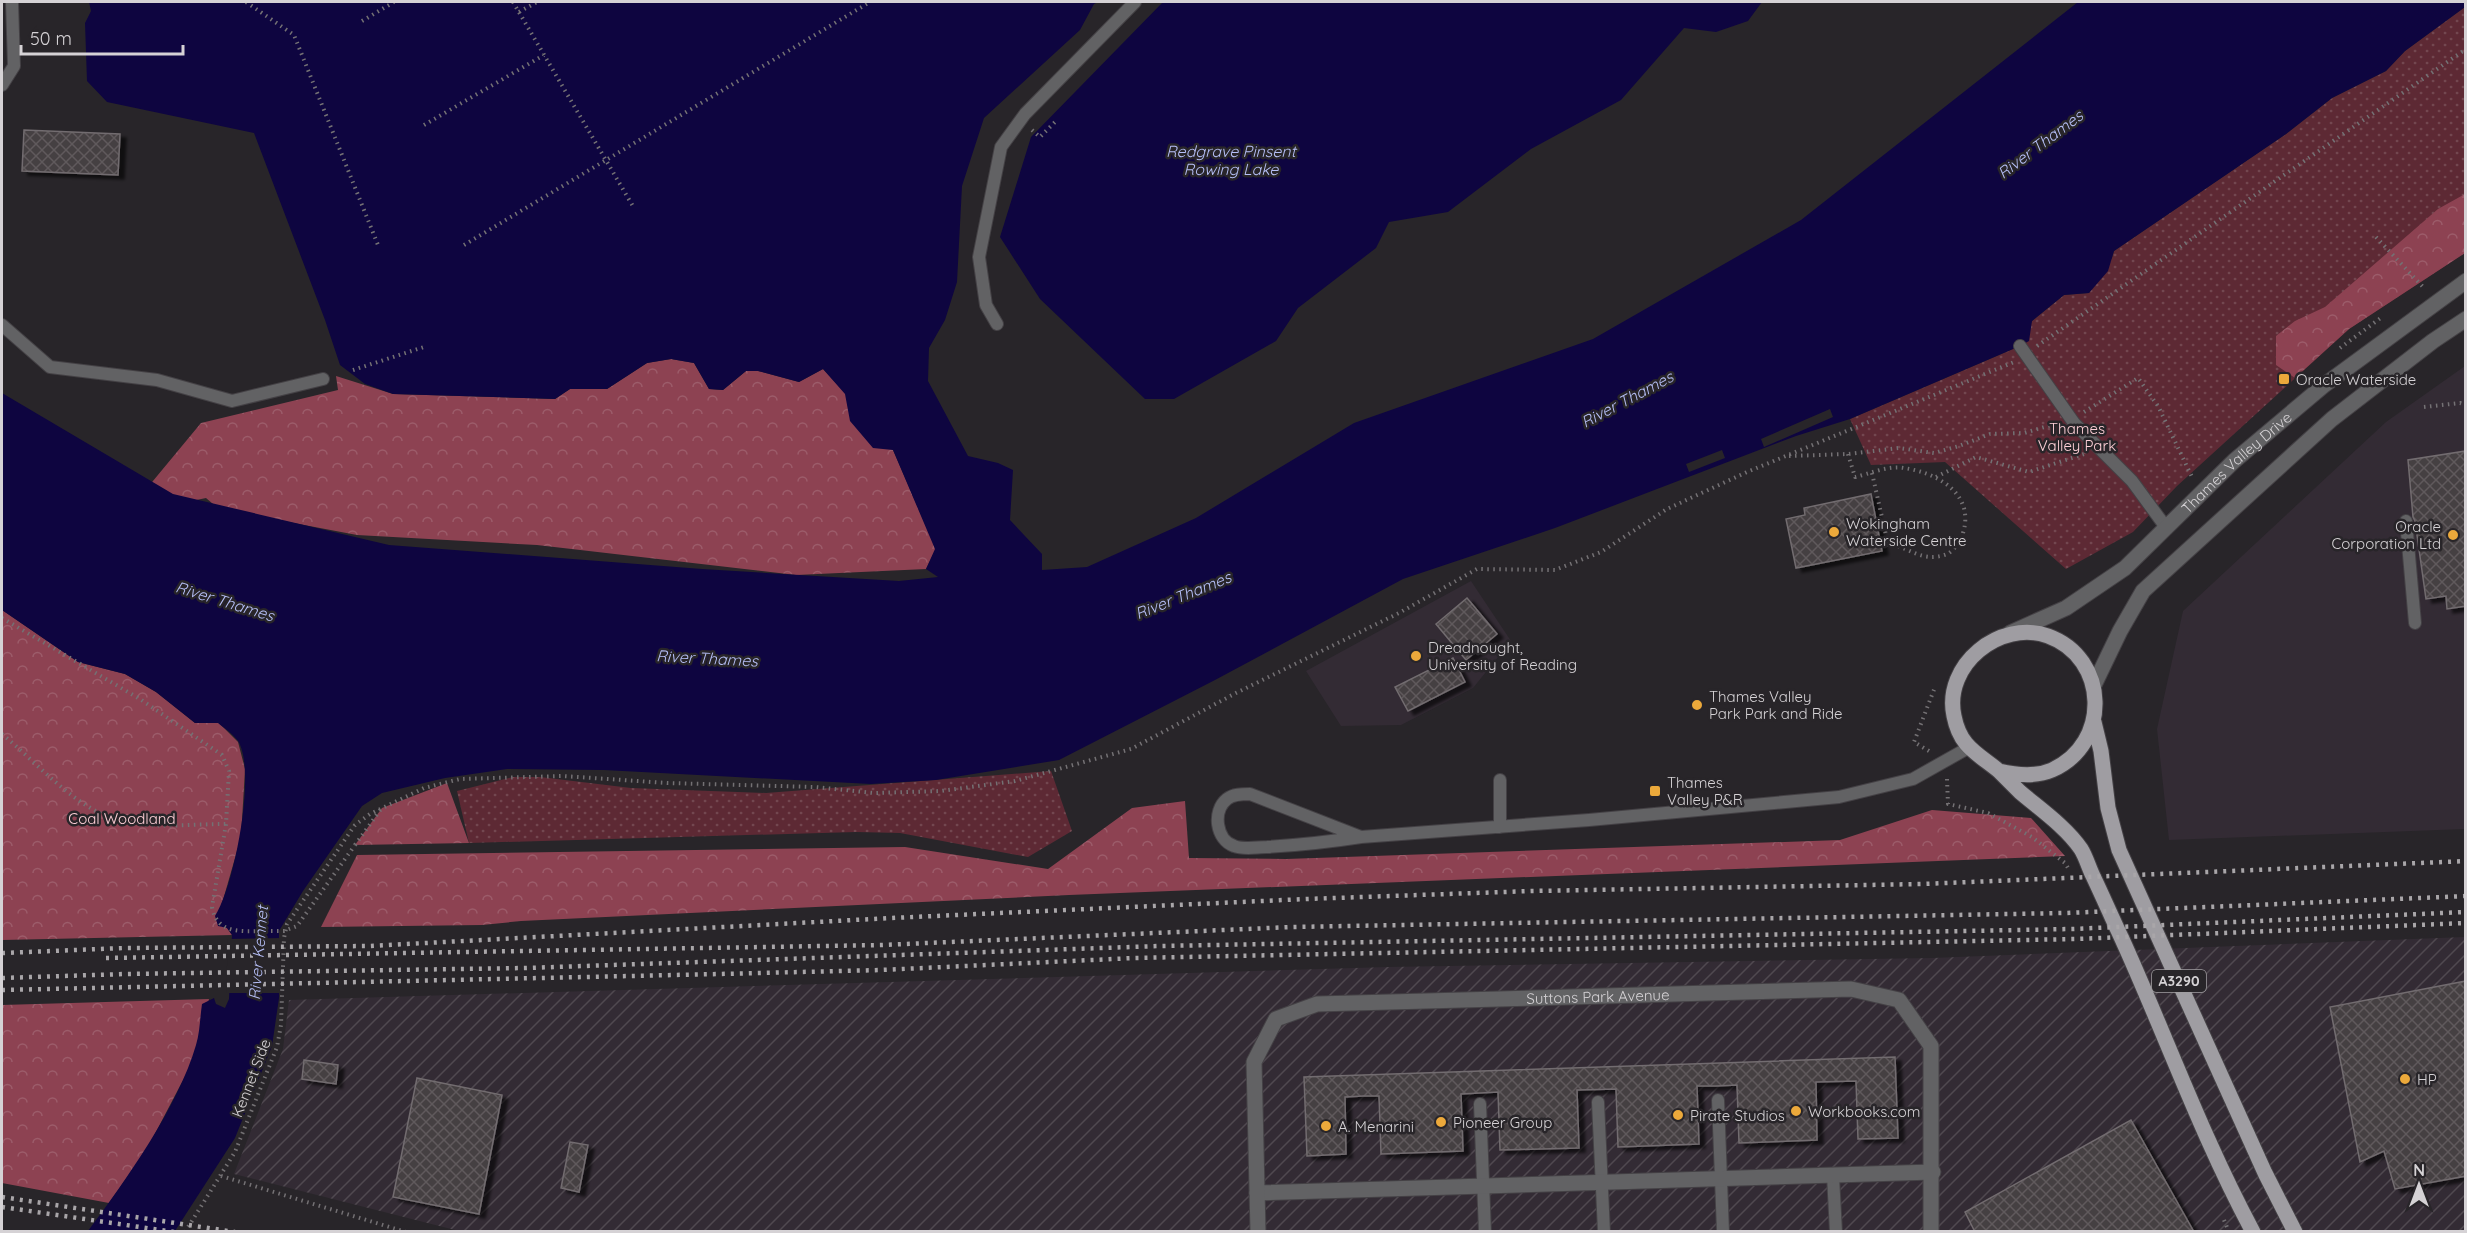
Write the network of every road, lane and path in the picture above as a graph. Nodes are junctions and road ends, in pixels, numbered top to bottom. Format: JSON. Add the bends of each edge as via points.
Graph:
{"nodes":[{"id":1,"x":12,"y":2,"type":"edge"},
{"id":2,"x":246,"y":2,"type":"edge"},
{"id":3,"x":394,"y":2,"type":"edge"},
{"id":4,"x":513,"y":2,"type":"edge"},
{"id":5,"x":537,"y":2,"type":"edge"},
{"id":6,"x":870,"y":2,"type":"edge"},
{"id":7,"x":1135,"y":2,"type":"edge"},
{"id":8,"x":519,"y":12,"type":"junction"},
{"id":9,"x":362,"y":21,"type":"dead end"},
{"id":10,"x":2466,"y":49,"type":"edge"},
{"id":11,"x":544,"y":55,"type":"junction"},
{"id":12,"x":2,"y":85,"type":"edge"},
{"id":13,"x":1020,"y":120,"type":"junction"},
{"id":14,"x":1057,"y":120,"type":"dead end"},
{"id":15,"x":424,"y":125,"type":"dead end"},
{"id":16,"x":634,"y":208,"type":"dead end"},
{"id":17,"x":2376,"y":237,"type":"dead end"},
{"id":18,"x":378,"y":245,"type":"dead end"},
{"id":19,"x":464,"y":245,"type":"dead end"},
{"id":20,"x":2466,"y":281,"type":"edge"},
{"id":21,"x":2425,"y":289,"type":"dead end"},
{"id":22,"x":2466,"y":319,"type":"edge"},
{"id":23,"x":998,"y":324,"type":"dead end"},
{"id":24,"x":2,"y":325,"type":"edge"},
{"id":25,"x":427,"y":346,"type":"dead end"},
{"id":26,"x":2023,"y":350,"type":"junction"},
{"id":27,"x":353,"y":370,"type":"dead end"},
{"id":28,"x":323,"y":380,"type":"dead end"},
{"id":29,"x":2466,"y":405,"type":"edge"},
{"id":30,"x":2424,"y":407,"type":"dead end"},
{"id":31,"x":2087,"y":410,"type":"dead end"},
{"id":32,"x":2050,"y":426,"type":"dead end"},
{"id":33,"x":2101,"y":449,"type":"junction"},
{"id":34,"x":1848,"y":454,"type":"junction"},
{"id":35,"x":1785,"y":457,"type":"junction"},
{"id":36,"x":1872,"y":473,"type":"junction"},
{"id":37,"x":1935,"y":477,"type":"junction"},
{"id":38,"x":2193,"y":481,"type":"dead end"},
{"id":39,"x":2406,"y":521,"type":"dead end"},
{"id":40,"x":2165,"y":526,"type":"junction"},
{"id":41,"x":1890,"y":544,"type":"junction"},
{"id":42,"x":1881,"y":545,"type":"dead end"},
{"id":43,"x":2,"y":618,"type":"edge"},
{"id":44,"x":2415,"y":623,"type":"dead end"},
{"id":45,"x":2005,"y":635,"type":"junction"},
{"id":46,"x":2094,"y":685,"type":"junction"},
{"id":47,"x":2094,"y":722,"type":"junction"},
{"id":48,"x":2,"y":734,"type":"edge"},
{"id":49,"x":1968,"y":748,"type":"junction"},
{"id":50,"x":1999,"y":771,"type":"junction"},
{"id":51,"x":1500,"y":780,"type":"dead end"},
{"id":52,"x":382,"y":808,"type":"junction"},
{"id":53,"x":226,"y":827,"type":"junction"},
{"id":54,"x":1500,"y":827,"type":"junction"},
{"id":55,"x":1360,"y":837,"type":"junction"},
{"id":56,"x":1718,"y":1100,"type":"dead end"},
{"id":57,"x":1598,"y":1102,"type":"dead end"},
{"id":58,"x":1480,"y":1104,"type":"dead end"},
{"id":59,"x":1933,"y":1173,"type":"junction"},
{"id":60,"x":221,"y":1176,"type":"junction"},
{"id":61,"x":1833,"y":1176,"type":"junction"},
{"id":62,"x":1722,"y":1179,"type":"junction"},
{"id":63,"x":1603,"y":1183,"type":"junction"},
{"id":64,"x":1484,"y":1186,"type":"junction"},
{"id":65,"x":1257,"y":1193,"type":"junction"},
{"id":66,"x":185,"y":1232,"type":"edge"},
{"id":67,"x":406,"y":1232,"type":"edge"},
{"id":68,"x":1258,"y":1232,"type":"edge"},
{"id":69,"x":1485,"y":1232,"type":"edge"},
{"id":70,"x":1604,"y":1232,"type":"edge"},
{"id":71,"x":1723,"y":1232,"type":"edge"},
{"id":72,"x":1836,"y":1232,"type":"edge"},
{"id":73,"x":1931,"y":1232,"type":"edge"},
{"id":74,"x":2253,"y":1232,"type":"edge"},
{"id":75,"x":2295,"y":1232,"type":"edge"}],
"edges":[{"from":1,"to":12,"type":"lane","via":[[14,66]]},
{"from":2,"to":18,"type":"path","via":[[294,35]]},
{"from":3,"to":9,"type":"path"},
{"from":4,"to":8,"type":"path"},
{"from":5,"to":8,"type":"path"},
{"from":6,"to":19,"type":"path"},
{"from":7,"to":13,"type":"lane"},
{"from":8,"to":11,"type":"path"},
{"from":10,"to":26,"type":"path","name":"Kennet Side"},
{"from":11,"to":15,"type":"path"},
{"from":11,"to":16,"type":"path"},
{"from":13,"to":14,"type":"path","via":[[1040,137]]},
{"from":13,"to":23,"type":"lane","via":[[1001,147],[979,257],[986,305]]},
{"from":17,"to":21,"type":"path"},
{"from":20,"to":40,"type":"street","name":"Thames Valley Drive","via":[[2323,386],[2234,460]]},
{"from":22,"to":46,"type":"street","name":"Thames Valley Drive","via":[[2332,419],[2143,591]]},
{"from":24,"to":28,"type":"lane","via":[[50,367],[157,380],[232,401]]},
{"from":25,"to":27,"type":"path"},
{"from":26,"to":33,"type":"lane","via":[[2074,423]]},
{"from":26,"to":35,"type":"path","name":"Kennet Side","via":[[2017,361]]},
{"from":29,"to":30,"type":"path"},
{"from":31,"to":38,"type":"path","via":[[2138,378],[2158,406]]},
{"from":32,"to":34,"type":"path","via":[[2024,433],[1990,434],[1934,453],[1899,448]]},
{"from":33,"to":37,"type":"path","via":[[2029,472],[1976,457]]},
{"from":33,"to":40,"type":"lane","via":[[2132,481]]},
{"from":34,"to":35,"type":"path"},
{"from":34,"to":36,"type":"path","via":[[1855,477]]},
{"from":35,"to":52,"type":"path","name":"Kennet Side","via":[[1667,509],[1601,552],[1555,570],[1477,569],[1131,750],[1015,781],[874,793],[563,776],[460,779],[423,788]]},
{"from":36,"to":37,"type":"path","via":[[1901,467]]},
{"from":36,"to":41,"type":"path"},
{"from":37,"to":41,"type":"path","via":[[1958,493],[1965,506],[1967,522],[1961,539],[1950,553],[1934,557],[1915,555]]},
{"from":39,"to":44,"type":"lane"},
{"from":40,"to":45,"type":"street","name":"Thames Valley Drive","via":[[2125,568],[2093,591],[2066,608]]},
{"from":41,"to":42,"type":"path"},
{"from":43,"to":53,"type":"path","via":[[140,699],[222,755],[229,771]]},
{"from":45,"to":46,"type":"main road","via":[[2033,633],[2068,647],[2084,663]]},
{"from":45,"to":49,"type":"main road","via":[[1980,648],[1966,662],[1955,686],[1953,714]]},
{"from":46,"to":47,"type":"main road"},
{"from":47,"to":50,"type":"main road","via":[[2087,739],[2070,759],[2051,771],[2020,776]]},
{"from":47,"to":75,"type":"main road","number":"A3290","via":[[2119,850]]},
{"from":48,"to":53,"type":"path","via":[[83,804],[112,819],[152,825]]},
{"from":49,"to":50,"type":"main road"},
{"from":49,"to":54,"type":"lane","via":[[1913,779],[1839,797]]},
{"from":50,"to":74,"type":"main road","number":"A3290","via":[[2080,849],[2148,995],[2227,1184]]},
{"from":51,"to":54,"type":"lane"},
{"from":52,"to":53,"type":"path","bridge":true,"via":[[297,926],[284,931],[235,932],[224,928],[213,916]]},
{"from":52,"to":60,"type":"path","name":"Kennet Side","via":[[355,825],[287,924],[277,1047],[235,1152]]},
{"from":54,"to":55,"type":"lane"},
{"from":55,"to":55,"type":"lane","via":[[1322,844],[1238,848],[1221,835],[1218,814],[1227,799],[1250,794]]},
{"from":56,"to":62,"type":"lane"},
{"from":57,"to":63,"type":"lane"},
{"from":58,"to":64,"type":"lane"},
{"from":59,"to":61,"type":"street"},
{"from":59,"to":65,"type":"street","name":"Suttons Park Avenue","via":[[1931,1046],[1899,1000],[1851,989],[1317,1004],[1276,1019],[1254,1062]]},
{"from":59,"to":73,"type":"street","name":"Suttons Park Avenue"},
{"from":60,"to":66,"type":"path","name":"Kennet Side"},
{"from":60,"to":67,"type":"path"},
{"from":61,"to":62,"type":"street"},
{"from":61,"to":72,"type":"lane"},
{"from":62,"to":63,"type":"street"},
{"from":62,"to":71,"type":"lane"},
{"from":63,"to":64,"type":"street"},
{"from":63,"to":70,"type":"lane"},
{"from":64,"to":65,"type":"street"},
{"from":64,"to":69,"type":"lane"},
{"from":65,"to":68,"type":"street","name":"Suttons Park Avenue"}]}
